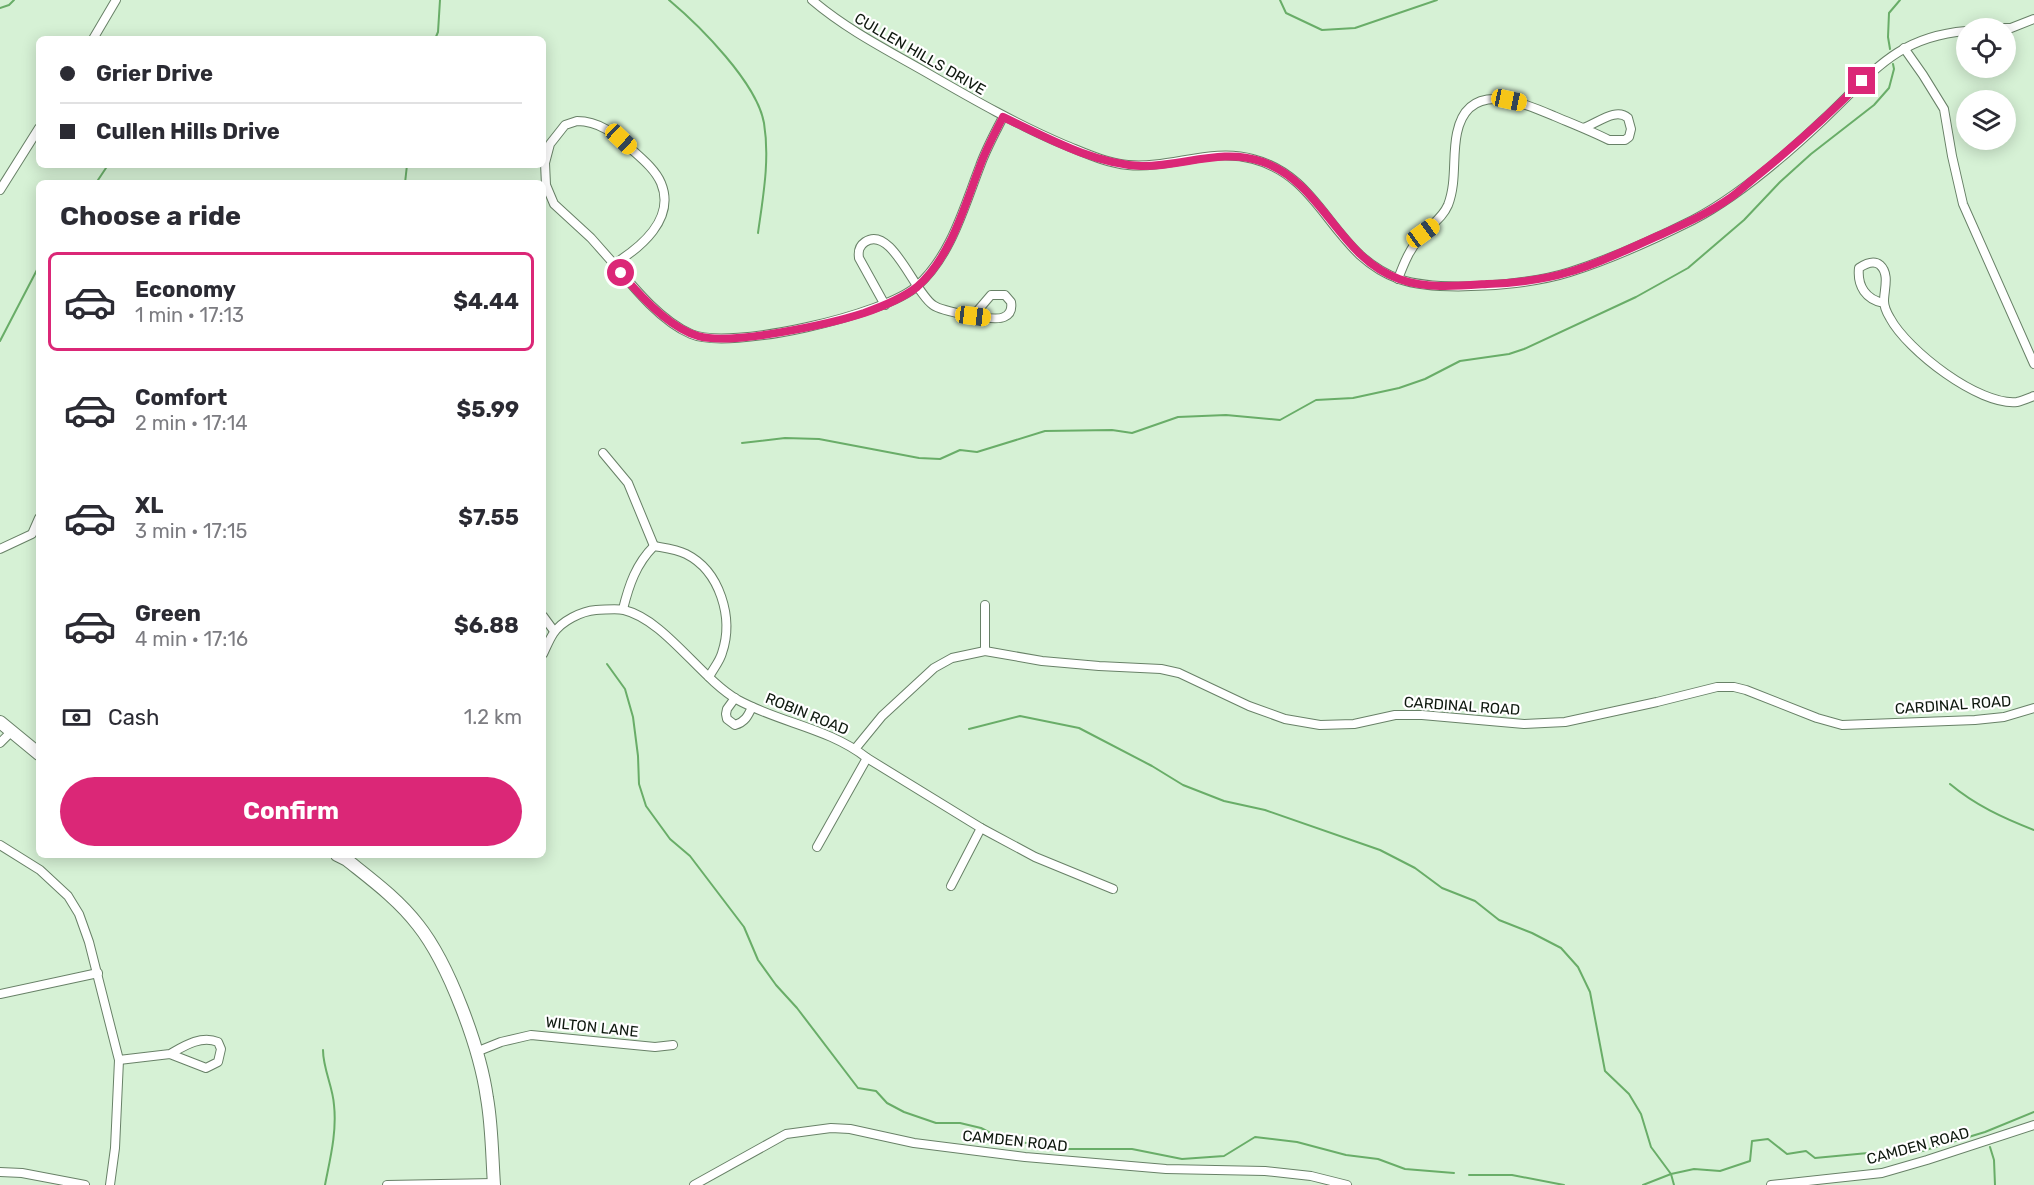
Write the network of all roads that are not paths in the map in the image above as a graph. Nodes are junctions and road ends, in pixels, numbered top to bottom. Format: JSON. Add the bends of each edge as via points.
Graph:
{"nodes":[{"id":1,"x":116,"y":0,"type":"edge"},
{"id":2,"x":812,"y":0,"type":"edge"},
{"id":3,"x":2034,"y":19,"type":"edge"},
{"id":4,"x":2016,"y":26,"type":"edge"},
{"id":5,"x":1956,"y":32,"type":"edge"},
{"id":6,"x":95,"y":36,"type":"edge"},
{"id":7,"x":1904,"y":48,"type":"junction"},
{"id":8,"x":1003,"y":117,"type":"junction"},
{"id":9,"x":1583,"y":128,"type":"junction"},
{"id":10,"x":36,"y":133,"type":"edge"},
{"id":11,"x":546,"y":159,"type":"edge"},
{"id":12,"x":546,"y":185,"type":"edge"},
{"id":13,"x":0,"y":190,"type":"edge"},
{"id":14,"x":614,"y":264,"type":"junction"},
{"id":15,"x":1398,"y":279,"type":"junction"},
{"id":16,"x":917,"y":287,"type":"junction"},
{"id":17,"x":1884,"y":303,"type":"junction"},
{"id":18,"x":885,"y":305,"type":"junction"},
{"id":19,"x":973,"y":316,"type":"dead end"},
{"id":20,"x":2034,"y":364,"type":"edge"},
{"id":21,"x":2034,"y":396,"type":"edge"},
{"id":22,"x":603,"y":453,"type":"dead end"},
{"id":23,"x":36,"y":533,"type":"edge"},
{"id":24,"x":654,"y":546,"type":"junction"},
{"id":25,"x":0,"y":549,"type":"edge"},
{"id":26,"x":985,"y":605,"type":"dead end"},
{"id":27,"x":623,"y":609,"type":"junction"},
{"id":28,"x":546,"y":620,"type":"edge"},
{"id":29,"x":554,"y":631,"type":"junction"},
{"id":30,"x":546,"y":648,"type":"edge"},
{"id":31,"x":985,"y":651,"type":"junction"},
{"id":32,"x":709,"y":677,"type":"junction"},
{"id":33,"x":735,"y":698,"type":"junction"},
{"id":34,"x":752,"y":707,"type":"junction"},
{"id":35,"x":2034,"y":708,"type":"edge"},
{"id":36,"x":0,"y":722,"type":"edge"},
{"id":37,"x":11,"y":732,"type":"junction"},
{"id":38,"x":0,"y":743,"type":"edge"},
{"id":39,"x":855,"y":749,"type":"junction"},
{"id":40,"x":36,"y":752,"type":"edge"},
{"id":41,"x":867,"y":758,"type":"junction"},
{"id":42,"x":981,"y":828,"type":"junction"},
{"id":43,"x":0,"y":844,"type":"edge"},
{"id":44,"x":817,"y":847,"type":"dead end"},
{"id":45,"x":347,"y":858,"type":"edge"},
{"id":46,"x":951,"y":886,"type":"dead end"},
{"id":47,"x":1113,"y":889,"type":"dead end"},
{"id":48,"x":98,"y":974,"type":"junction"},
{"id":49,"x":0,"y":994,"type":"edge"},
{"id":50,"x":673,"y":1045,"type":"dead end"},
{"id":51,"x":476,"y":1052,"type":"junction"},
{"id":52,"x":170,"y":1054,"type":"junction"},
{"id":53,"x":119,"y":1060,"type":"junction"},
{"id":54,"x":2034,"y":1125,"type":"edge"},
{"id":55,"x":0,"y":1172,"type":"edge"},
{"id":56,"x":494,"y":1184,"type":"edge"},
{"id":57,"x":85,"y":1185,"type":"edge"},
{"id":58,"x":110,"y":1185,"type":"edge"},
{"id":59,"x":387,"y":1185,"type":"edge"},
{"id":60,"x":694,"y":1185,"type":"edge"},
{"id":61,"x":1347,"y":1185,"type":"edge"},
{"id":62,"x":1771,"y":1185,"type":"edge"}],
"edges":[{"from":1,"to":6,"type":"street"},
{"from":2,"to":8,"type":"street","name":"CULLEN HILLS DRIVE","via":[[844,25]]},
{"from":3,"to":4,"type":"street"},
{"from":5,"to":7,"type":"street","name":"CULLEN HILLS DRIVE"},
{"from":7,"to":15,"type":"street","name":"CULLEN HILLS DRIVE","via":[[1872,71],[1793,148],[1730,198],[1692,220],[1591,265],[1545,278],[1449,286]]},
{"from":7,"to":20,"type":"street","via":[[1944,109],[1963,204]]},
{"from":8,"to":15,"type":"street","name":"CULLEN HILLS DRIVE","via":[[1084,153],[1126,165],[1209,156],[1249,157],[1263,162],[1298,182],[1362,256]]},
{"from":8,"to":16,"type":"street","via":[[950,241]]},
{"from":9,"to":9,"type":"street","via":[[1618,141],[1629,137],[1631,129],[1628,118],[1620,113]]},
{"from":9,"to":15,"type":"street","via":[[1521,102],[1484,100],[1469,108],[1457,132],[1448,204],[1443,216],[1414,244]]},
{"from":10,"to":13,"type":"street"},
{"from":11,"to":14,"type":"street","via":[[550,144],[565,125],[591,122],[621,139],[661,182],[663,209],[655,229],[644,243]]},
{"from":12,"to":14,"type":"street","via":[[554,204]]},
{"from":14,"to":18,"type":"street","via":[[645,300],[669,320],[690,334],[710,339],[772,333]]},
{"from":16,"to":18,"type":"street"},
{"from":16,"to":18,"type":"street","via":[[890,246],[879,238],[867,240],[858,251],[859,258]]},
{"from":16,"to":19,"type":"street","via":[[933,306]]},
{"from":17,"to":17,"type":"street","via":[[1884,270],[1880,264],[1864,264],[1858,276],[1863,290],[1876,302]]},
{"from":17,"to":21,"type":"street","via":[[1904,338],[1920,354],[1971,390],[2003,401],[2017,402]]},
{"from":22,"to":24,"type":"street","via":[[628,483]]},
{"from":23,"to":25,"type":"street"},
{"from":24,"to":27,"type":"street","via":[[629,585]]},
{"from":24,"to":32,"type":"street","via":[[688,555],[713,580],[722,598],[726,637],[722,655]]},
{"from":26,"to":31,"type":"street"},
{"from":27,"to":29,"type":"street","via":[[591,611]]},
{"from":27,"to":32,"type":"street","name":"ROBIN ROAD","via":[[657,629]]},
{"from":28,"to":29,"type":"street"},
{"from":29,"to":30,"type":"street"},
{"from":31,"to":35,"type":"street","name":"CARDINAL ROAD","via":[[1042,661],[1161,669],[1179,673],[1285,719],[1320,725],[1395,715],[1524,724],[1565,722],[1717,687],[1746,690],[1842,725],[1975,720]]},
{"from":31,"to":39,"type":"street","name":"CARDINAL ROAD","via":[[952,658],[934,668],[882,716]]},
{"from":32,"to":33,"type":"street","name":"ROBIN ROAD"},
{"from":33,"to":34,"type":"street","name":"ROBIN ROAD"},
{"from":33,"to":34,"type":"street","via":[[726,714],[731,723],[742,723]]},
{"from":34,"to":39,"type":"street","name":"ROBIN ROAD","via":[[811,727]]},
{"from":36,"to":37,"type":"main road"},
{"from":37,"to":38,"type":"street"},
{"from":37,"to":40,"type":"main road"},
{"from":39,"to":41,"type":"street","name":"ROBIN ROAD"},
{"from":41,"to":42,"type":"street","name":"ROBIN ROAD"},
{"from":41,"to":44,"type":"street"},
{"from":42,"to":46,"type":"street"},
{"from":42,"to":47,"type":"street","name":"ROBIN ROAD","via":[[1035,857]]},
{"from":43,"to":48,"type":"street","via":[[40,870],[68,896],[79,914]]},
{"from":45,"to":51,"type":"main road","via":[[400,904],[426,936],[451,983]]},
{"from":48,"to":49,"type":"street"},
{"from":48,"to":53,"type":"street"},
{"from":50,"to":51,"type":"street","name":"WILTON LANE","via":[[655,1047],[531,1035]]},
{"from":51,"to":56,"type":"main road","via":[[487,1098]]},
{"from":52,"to":52,"type":"street","via":[[206,1068],[218,1062],[221,1049],[218,1042],[205,1040]]},
{"from":52,"to":53,"type":"street"},
{"from":53,"to":58,"type":"street"},
{"from":54,"to":62,"type":"street","name":"CAMDEN ROAD","via":[[1882,1173]]},
{"from":55,"to":57,"type":"street"},
{"from":56,"to":59,"type":"street"},
{"from":60,"to":61,"type":"street","name":"CAMDEN ROAD","via":[[786,1134],[831,1128],[1025,1157],[1166,1169],[1265,1171]]}]}
